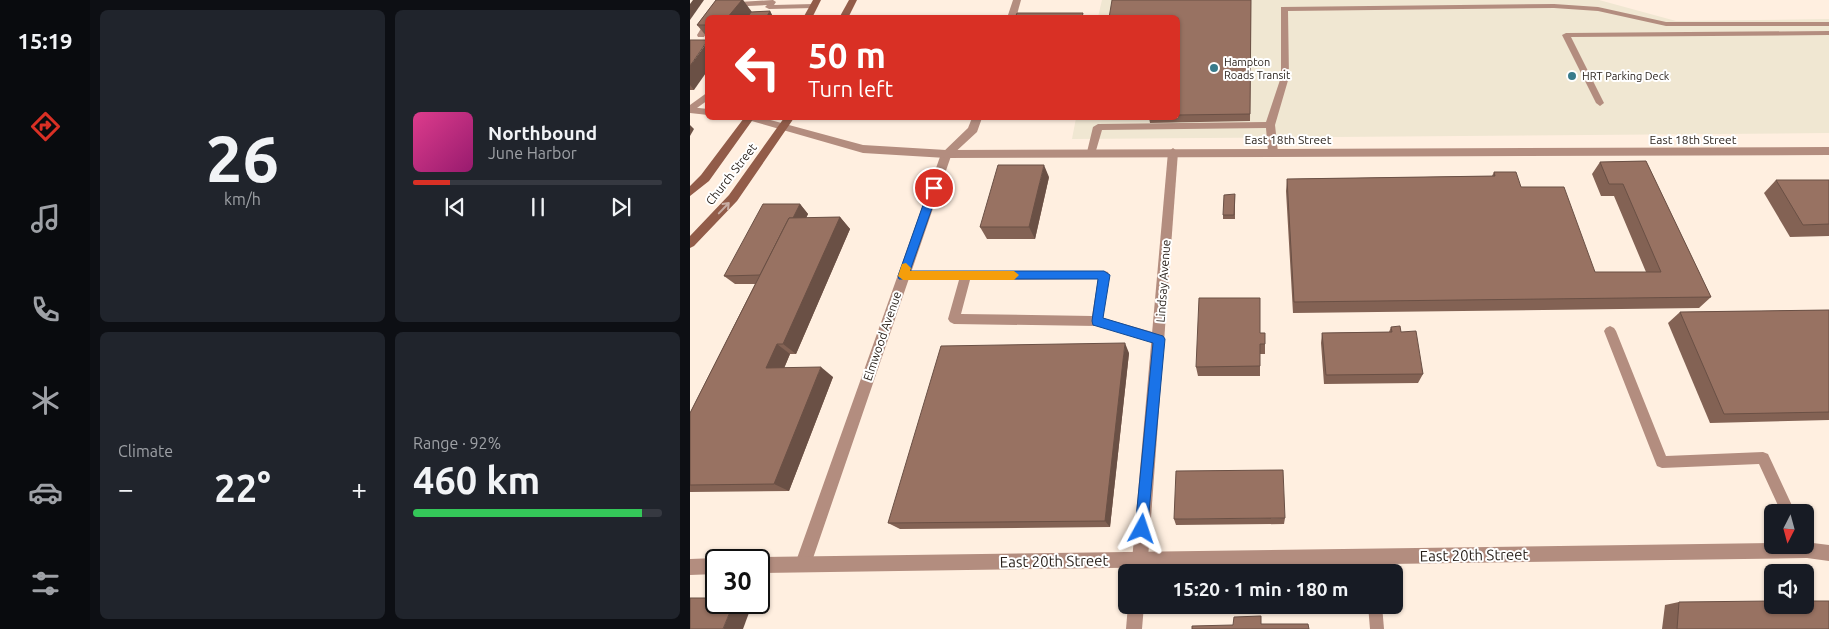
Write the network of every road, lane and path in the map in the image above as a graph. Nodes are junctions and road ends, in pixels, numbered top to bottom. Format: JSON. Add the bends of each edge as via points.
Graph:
{"nodes":[{"id":1,"x":852,"y":0,"type":"edge"},
{"id":2,"x":1017,"y":0,"type":"edge"},
{"id":3,"x":771,"y":3,"type":"edge"},
{"id":4,"x":816,"y":3,"type":"edge"},
{"id":5,"x":759,"y":13,"type":"edge"},
{"id":6,"x":715,"y":15,"type":"edge"},
{"id":7,"x":774,"y":15,"type":"edge"},
{"id":8,"x":809,"y":15,"type":"edge"},
{"id":9,"x":844,"y":15,"type":"edge"},
{"id":10,"x":1012,"y":15,"type":"edge"},
{"id":11,"x":1829,"y":24,"type":"edge"},
{"id":12,"x":705,"y":28,"type":"edge"},
{"id":13,"x":1829,"y":33,"type":"edge"},
{"id":14,"x":700,"y":35,"type":"edge"},
{"id":15,"x":705,"y":98,"type":"edge"},
{"id":16,"x":1600,"y":103,"type":"dead end"},
{"id":17,"x":690,"y":110,"type":"edge"},
{"id":18,"x":705,"y":112,"type":"edge"},
{"id":19,"x":748,"y":120,"type":"edge"},
{"id":20,"x":768,"y":120,"type":"edge"},
{"id":21,"x":976,"y":120,"type":"edge"},
{"id":22,"x":787,"y":122,"type":"edge"},
{"id":23,"x":1270,"y":125,"type":"junction"},
{"id":24,"x":1829,"y":151,"type":"edge"},
{"id":25,"x":1092,"y":152,"type":"junction"},
{"id":26,"x":1173,"y":152,"type":"junction"},
{"id":27,"x":1273,"y":152,"type":"junction"},
{"id":28,"x":946,"y":154,"type":"junction"},
{"id":29,"x":690,"y":192,"type":"edge"},
{"id":30,"x":690,"y":243,"type":"edge"},
{"id":31,"x":966,"y":275,"type":"junction"},
{"id":32,"x":903,"y":276,"type":"junction"},
{"id":33,"x":1097,"y":321,"type":"junction"},
{"id":34,"x":1610,"y":331,"type":"dead end"},
{"id":35,"x":1159,"y":339,"type":"junction"},
{"id":36,"x":1784,"y":504,"type":"edge"},
{"id":37,"x":1764,"y":548,"type":"edge"},
{"id":38,"x":1814,"y":549,"type":"edge"},
{"id":39,"x":1829,"y":553,"type":"edge"},
{"id":40,"x":1371,"y":556,"type":"junction"},
{"id":41,"x":803,"y":564,"type":"junction"},
{"id":42,"x":1139,"y":564,"type":"edge"},
{"id":43,"x":1185,"y":564,"type":"edge"},
{"id":44,"x":1372,"y":564,"type":"edge"},
{"id":45,"x":770,"y":565,"type":"edge"},
{"id":46,"x":705,"y":566,"type":"edge"},
{"id":47,"x":1118,"y":566,"type":"edge"},
{"id":48,"x":690,"y":567,"type":"edge"},
{"id":49,"x":1135,"y":614,"type":"edge"},
{"id":50,"x":1376,"y":614,"type":"edge"},
{"id":51,"x":1134,"y":629,"type":"edge"},
{"id":52,"x":1377,"y":629,"type":"edge"}],
"edges":[{"from":1,"to":9,"type":"main road"},
{"from":2,"to":10,"type":"street"},
{"from":3,"to":4,"type":"lane"},
{"from":3,"to":5,"type":"lane"},
{"from":3,"to":6,"type":"lane","via":[[725,5]]},
{"from":3,"to":7,"type":"lane"},
{"from":4,"to":8,"type":"main road"},
{"from":11,"to":23,"type":"lane","via":[[1666,24],[1598,9],[1554,6],[1284,9],[1285,78]]},
{"from":12,"to":14,"type":"lane"},
{"from":13,"to":16,"type":"lane","via":[[1566,35]]},
{"from":15,"to":17,"type":"lane"},
{"from":17,"to":18,"type":"street"},
{"from":19,"to":29,"type":"main road","name":"Church Street","via":[[705,178]]},
{"from":20,"to":22,"type":"street","name":"East 18th Street"},
{"from":21,"to":28,"type":"street","name":"Elmwood Avenue","via":[[973,130]]},
{"from":22,"to":28,"type":"street","name":"East 18th Street","via":[[863,149]]},
{"from":30,"to":22,"type":"main road","name":"Church Street","one_way":true,"via":[[733,198]]},
{"from":23,"to":25,"type":"lane","via":[[1098,127]]},
{"from":23,"to":27,"type":"lane"},
{"from":24,"to":27,"type":"street","name":"East 18th Street"},
{"from":25,"to":26,"type":"street","name":"East 18th Street"},
{"from":25,"to":28,"type":"street","name":"East 18th Street"},
{"from":26,"to":27,"type":"street","name":"East 18th Street"},
{"from":26,"to":35,"type":"street","name":"Lindsay Avenue"},
{"from":28,"to":32,"type":"street","name":"Elmwood Avenue"},
{"from":31,"to":32,"type":"lane"},
{"from":31,"to":33,"type":"lane","via":[[1104,275]]},
{"from":31,"to":33,"type":"lane","via":[[954,319]]},
{"from":32,"to":41,"type":"street","name":"Elmwood Avenue"},
{"from":33,"to":35,"type":"lane"},
{"from":34,"to":36,"type":"lane","via":[[1662,462],[1762,458]]},
{"from":35,"to":42,"type":"street","name":"Lindsay Avenue"},
{"from":37,"to":40,"type":"street","name":"East 20th Street"},
{"from":38,"to":39,"type":"street","name":"East 20th Street"},
{"from":40,"to":43,"type":"street","name":"East 20th Street"},
{"from":40,"to":44,"type":"lane"},
{"from":41,"to":45,"type":"street","name":"East 20th Street"},
{"from":41,"to":47,"type":"street","name":"East 20th Street"},
{"from":46,"to":48,"type":"street"},
{"from":49,"to":51,"type":"street"},
{"from":50,"to":52,"type":"lane"}]}
